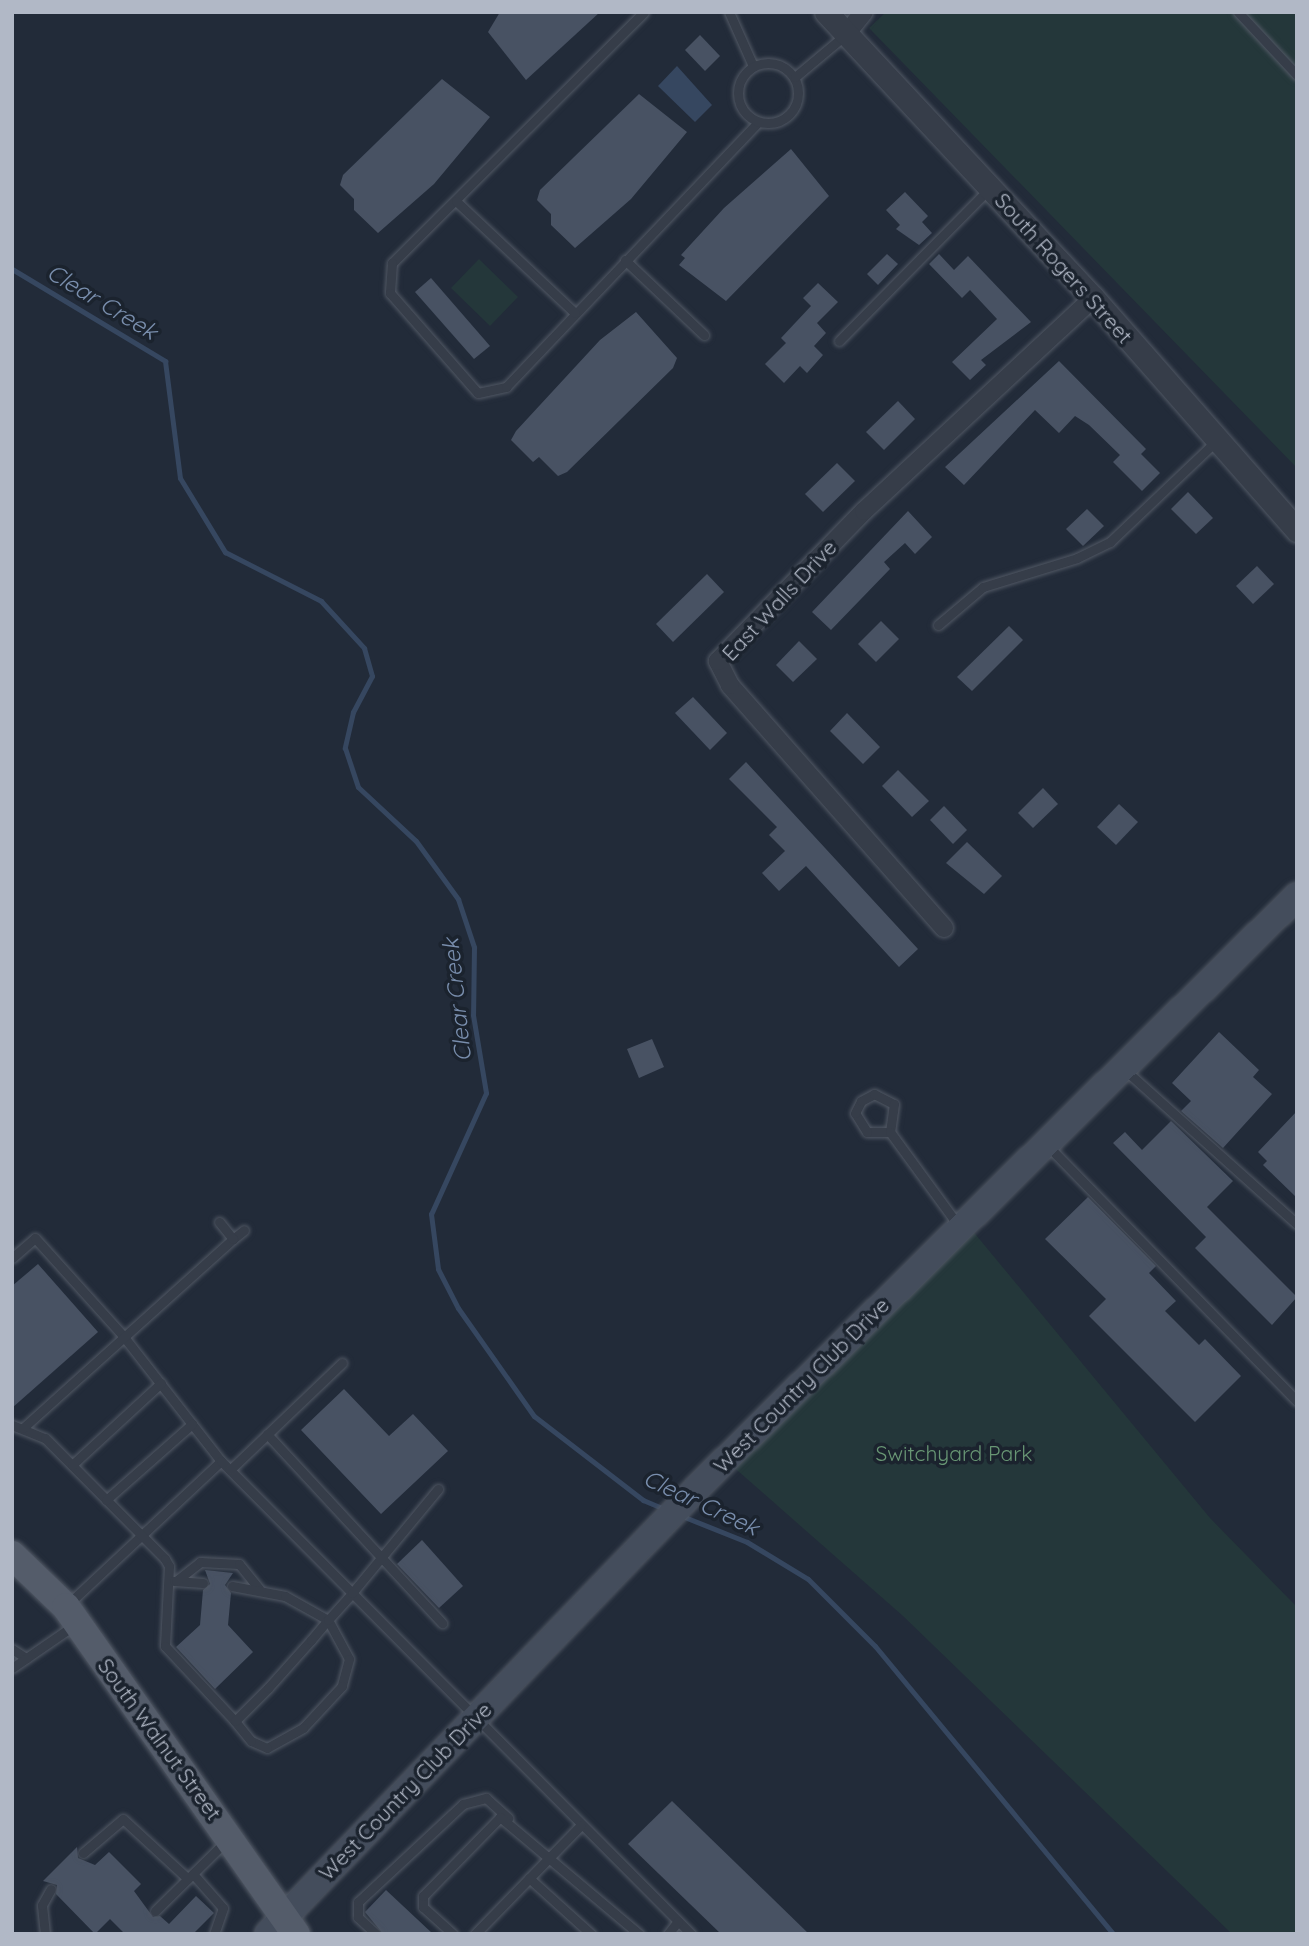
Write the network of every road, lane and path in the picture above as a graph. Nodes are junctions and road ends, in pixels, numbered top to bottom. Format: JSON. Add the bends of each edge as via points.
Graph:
{"nodes":[{"id":1,"x":644,"y":12,"type":"edge"},
{"id":2,"x":729,"y":12,"type":"edge"},
{"id":3,"x":826,"y":12,"type":"edge"},
{"id":4,"x":864,"y":12,"type":"edge"},
{"id":5,"x":1238,"y":12,"type":"edge"},
{"id":6,"x":846,"y":34,"type":"junction"},
{"id":7,"x":753,"y":66,"type":"junction"},
{"id":8,"x":1297,"y":75,"type":"edge"},
{"id":9,"x":795,"y":77,"type":"junction"},
{"id":10,"x":758,"y":122,"type":"junction"},
{"id":11,"x":991,"y":187,"type":"junction"},
{"id":12,"x":456,"y":201,"type":"junction"},
{"id":13,"x":625,"y":260,"type":"junction"},
{"id":14,"x":1093,"y":298,"type":"junction"},
{"id":15,"x":575,"y":313,"type":"junction"},
{"id":16,"x":705,"y":335,"type":"dead end"},
{"id":17,"x":839,"y":341,"type":"dead end"},
{"id":18,"x":1216,"y":441,"type":"junction"},
{"id":19,"x":1297,"y":530,"type":"edge"},
{"id":20,"x":938,"y":625,"type":"dead end"},
{"id":21,"x":1294,"y":904,"type":"edge"},
{"id":22,"x":944,"y":928,"type":"dead end"},
{"id":23,"x":1123,"y":1068,"type":"junction"},
{"id":24,"x":890,"y":1132,"type":"junction"},
{"id":25,"x":1045,"y":1143,"type":"junction"},
{"id":26,"x":219,"y":1222,"type":"dead end"},
{"id":27,"x":1297,"y":1224,"type":"edge"},
{"id":28,"x":960,"y":1227,"type":"junction"},
{"id":29,"x":244,"y":1230,"type":"dead end"},
{"id":30,"x":233,"y":1239,"type":"junction"},
{"id":31,"x":12,"y":1258,"type":"edge"},
{"id":32,"x":124,"y":1337,"type":"junction"},
{"id":33,"x":342,"y":1363,"type":"dead end"},
{"id":34,"x":161,"y":1383,"type":"junction"},
{"id":35,"x":1297,"y":1401,"type":"edge"},
{"id":36,"x":192,"y":1424,"type":"junction"},
{"id":37,"x":12,"y":1425,"type":"edge"},
{"id":38,"x":23,"y":1428,"type":"junction"},
{"id":39,"x":267,"y":1434,"type":"junction"},
{"id":40,"x":221,"y":1461,"type":"junction"},
{"id":41,"x":72,"y":1465,"type":"junction"},
{"id":42,"x":230,"y":1470,"type":"junction"},
{"id":43,"x":438,"y":1489,"type":"dead end"},
{"id":44,"x":106,"y":1500,"type":"junction"},
{"id":45,"x":140,"y":1538,"type":"junction"},
{"id":46,"x":12,"y":1555,"type":"edge"},
{"id":47,"x":381,"y":1557,"type":"junction"},
{"id":48,"x":173,"y":1581,"type":"junction"},
{"id":49,"x":204,"y":1583,"type":"dead end"},
{"id":50,"x":232,"y":1586,"type":"dead end"},
{"id":51,"x":258,"y":1589,"type":"junction"},
{"id":52,"x":352,"y":1593,"type":"junction"},
{"id":53,"x":71,"y":1615,"type":"junction"},
{"id":54,"x":328,"y":1620,"type":"junction"},
{"id":55,"x":442,"y":1623,"type":"dead end"},
{"id":56,"x":12,"y":1649,"type":"edge"},
{"id":57,"x":26,"y":1658,"type":"junction"},
{"id":58,"x":12,"y":1668,"type":"edge"},
{"id":59,"x":475,"y":1718,"type":"junction"},
{"id":60,"x":234,"y":1721,"type":"junction"},
{"id":61,"x":510,"y":1819,"type":"junction"},
{"id":62,"x":580,"y":1826,"type":"junction"},
{"id":63,"x":230,"y":1837,"type":"junction"},
{"id":64,"x":83,"y":1853,"type":"dead end"},
{"id":65,"x":550,"y":1857,"type":"junction"},
{"id":66,"x":191,"y":1877,"type":"junction"},
{"id":67,"x":529,"y":1878,"type":"junction"},
{"id":68,"x":51,"y":1889,"type":"dead end"},
{"id":69,"x":155,"y":1912,"type":"dead end"},
{"id":70,"x":678,"y":1921,"type":"junction"},
{"id":71,"x":283,"y":1927,"type":"edge"},
{"id":72,"x":44,"y":1932,"type":"edge"},
{"id":73,"x":214,"y":1934,"type":"edge"},
{"id":74,"x":376,"y":1934,"type":"edge"},
{"id":75,"x":453,"y":1934,"type":"edge"},
{"id":76,"x":475,"y":1934,"type":"edge"},
{"id":77,"x":591,"y":1934,"type":"edge"},
{"id":78,"x":639,"y":1934,"type":"edge"},
{"id":79,"x":668,"y":1934,"type":"edge"},
{"id":80,"x":691,"y":1934,"type":"edge"}],
"edges":[{"from":1,"to":12,"type":"lane"},
{"from":2,"to":7,"type":"lane"},
{"from":3,"to":6,"type":"street","name":"South Rogers Street"},
{"from":4,"to":6,"type":"street"},
{"from":5,"to":8,"type":"lane","via":[[1272,54]]},
{"from":6,"to":9,"type":"lane"},
{"from":6,"to":11,"type":"street","name":"South Rogers Street"},
{"from":7,"to":9,"type":"lane","via":[[781,65]]},
{"from":7,"to":10,"type":"lane","via":[[740,80],[738,98]]},
{"from":9,"to":10,"type":"lane","via":[[795,108],[779,122]]},
{"from":10,"to":13,"type":"lane"},
{"from":11,"to":14,"type":"street","name":"South Rogers Street"},
{"from":11,"to":17,"type":"lane"},
{"from":12,"to":15,"type":"lane"},
{"from":12,"to":15,"type":"lane","via":[[392,263],[390,293],[478,393],[506,387]]},
{"from":13,"to":15,"type":"lane"},
{"from":13,"to":16,"type":"lane"},
{"from":14,"to":18,"type":"street","name":"South Rogers Street"},
{"from":14,"to":22,"type":"street","name":"East Walls Drive","via":[[864,511],[718,661],[730,685]]},
{"from":18,"to":19,"type":"street","name":"South Rogers Street"},
{"from":18,"to":20,"type":"lane","via":[[1110,542],[1077,558],[984,587]]},
{"from":21,"to":23,"type":"main road","name":"West Country Club Drive"},
{"from":23,"to":25,"type":"main road","name":"West Country Club Drive"},
{"from":23,"to":27,"type":"lane"},
{"from":24,"to":24,"type":"lane","via":[[867,1132],[855,1112],[861,1101],[874,1094],[894,1104]]},
{"from":24,"to":28,"type":"lane"},
{"from":25,"to":28,"type":"main road","name":"West Country Club Drive"},
{"from":25,"to":35,"type":"lane"},
{"from":26,"to":30,"type":"lane"},
{"from":28,"to":59,"type":"main road","name":"West Country Club Drive","via":[[697,1488]]},
{"from":29,"to":30,"type":"lane"},
{"from":30,"to":32,"type":"lane"},
{"from":31,"to":32,"type":"lane","via":[[35,1238]]},
{"from":32,"to":34,"type":"lane"},
{"from":32,"to":38,"type":"lane"},
{"from":33,"to":39,"type":"lane"},
{"from":34,"to":36,"type":"lane"},
{"from":34,"to":41,"type":"lane"},
{"from":36,"to":40,"type":"lane"},
{"from":36,"to":44,"type":"lane"},
{"from":37,"to":38,"type":"lane"},
{"from":38,"to":41,"type":"lane","via":[[45,1438]]},
{"from":39,"to":42,"type":"lane"},
{"from":39,"to":47,"type":"lane"},
{"from":40,"to":42,"type":"lane"},
{"from":40,"to":45,"type":"lane"},
{"from":41,"to":44,"type":"lane"},
{"from":42,"to":52,"type":"lane"},
{"from":43,"to":47,"type":"lane"},
{"from":44,"to":45,"type":"lane"},
{"from":45,"to":48,"type":"lane","via":[[165,1559]]},
{"from":45,"to":53,"type":"lane"},
{"from":46,"to":53,"type":"main road","name":"South Walnut Street"},
{"from":47,"to":52,"type":"lane"},
{"from":47,"to":55,"type":"lane"},
{"from":48,"to":49,"type":"lane"},
{"from":48,"to":51,"type":"lane","via":[[200,1562],[239,1564]]},
{"from":48,"to":60,"type":"lane","via":[[165,1646]]},
{"from":50,"to":51,"type":"lane"},
{"from":51,"to":54,"type":"lane","via":[[285,1596]]},
{"from":52,"to":54,"type":"lane"},
{"from":52,"to":59,"type":"lane"},
{"from":53,"to":57,"type":"lane"},
{"from":53,"to":63,"type":"main road","name":"South Walnut Street"},
{"from":54,"to":60,"type":"lane"},
{"from":54,"to":60,"type":"lane","via":[[349,1659],[342,1686],[303,1728],[267,1748],[251,1741]]},
{"from":56,"to":57,"type":"lane"},
{"from":57,"to":58,"type":"lane"},
{"from":59,"to":62,"type":"lane"},
{"from":59,"to":71,"type":"main road","name":"West Country Club Drive"},
{"from":61,"to":65,"type":"lane"},
{"from":61,"to":74,"type":"lane","via":[[486,1798],[463,1804],[358,1902],[358,1917]]},
{"from":61,"to":75,"type":"lane","via":[[500,1817],[487,1828],[423,1896],[424,1907]]},
{"from":62,"to":65,"type":"lane"},
{"from":62,"to":70,"type":"lane"},
{"from":63,"to":66,"type":"lane"},
{"from":63,"to":71,"type":"main road","name":"South Walnut Street"},
{"from":64,"to":66,"type":"lane","via":[[115,1821],[132,1821]]},
{"from":65,"to":67,"type":"lane"},
{"from":65,"to":78,"type":"lane"},
{"from":66,"to":69,"type":"lane"},
{"from":66,"to":73,"type":"lane","via":[[223,1909]]},
{"from":67,"to":76,"type":"lane"},
{"from":67,"to":77,"type":"lane"},
{"from":68,"to":72,"type":"lane","via":[[42,1905]]},
{"from":70,"to":79,"type":"lane"},
{"from":70,"to":80,"type":"lane"}]}
